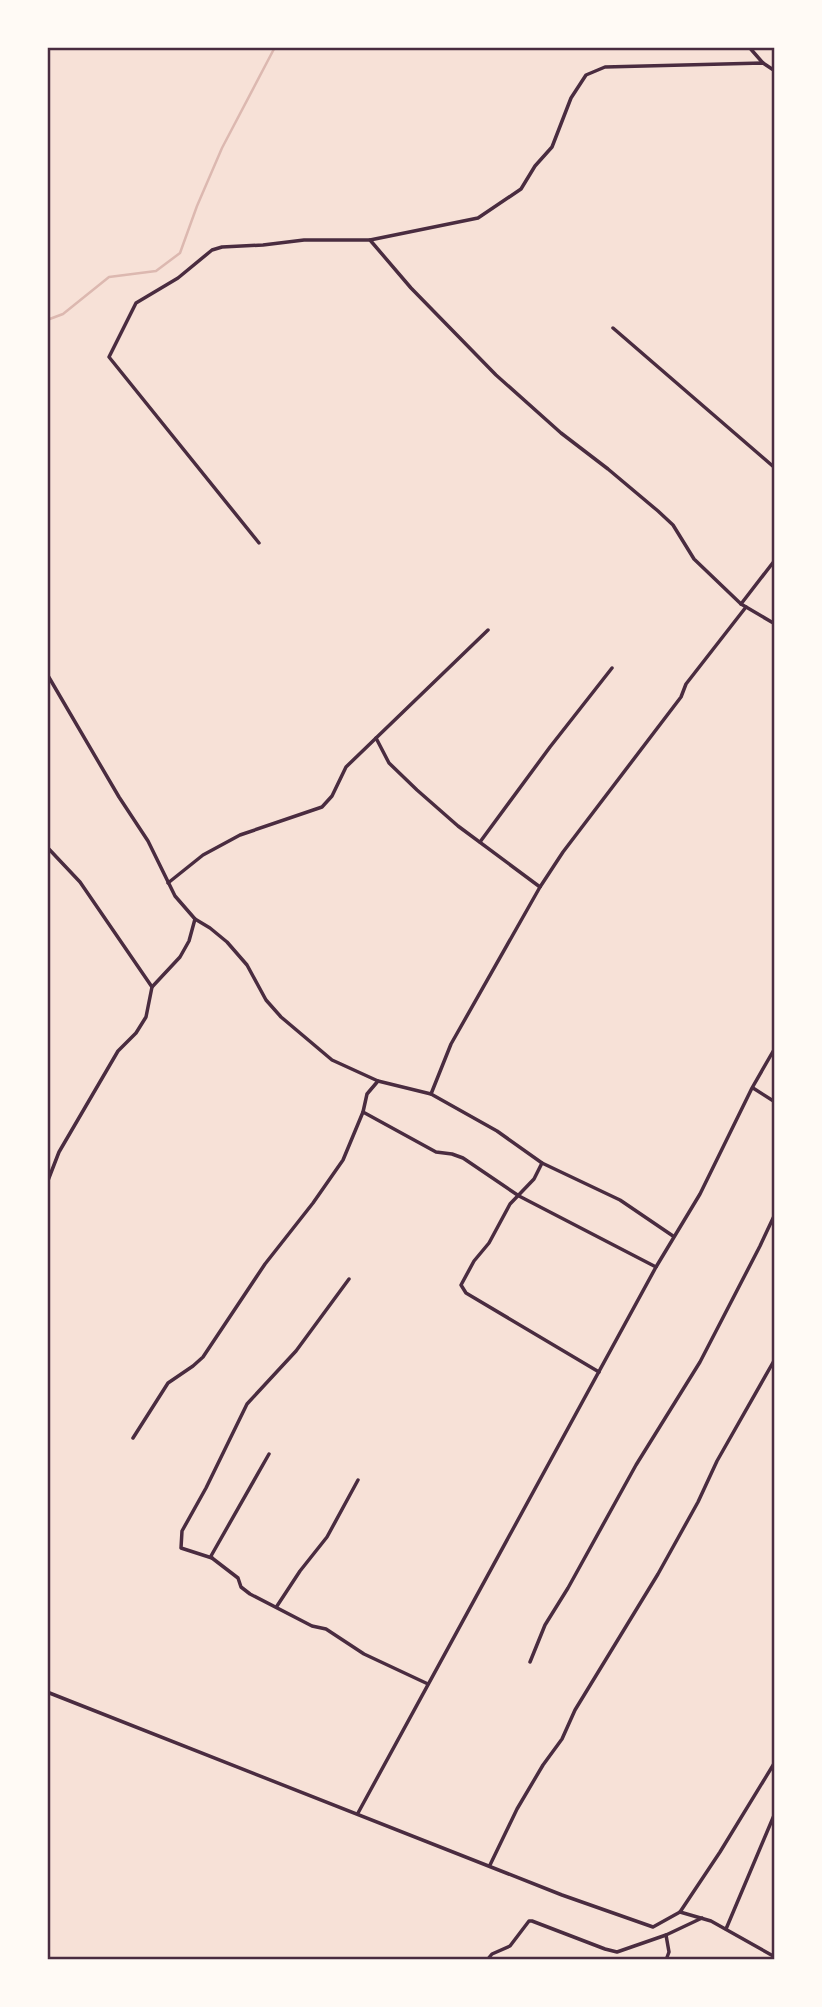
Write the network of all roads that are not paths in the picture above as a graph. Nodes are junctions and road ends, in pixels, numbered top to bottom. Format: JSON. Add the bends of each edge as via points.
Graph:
{"nodes":[{"id":1,"x":749,"y":47,"type":"edge"},
{"id":2,"x":763,"y":64,"type":"junction"},
{"id":3,"x":775,"y":71,"type":"edge"},
{"id":4,"x":370,"y":240,"type":"junction"},
{"id":5,"x":613,"y":328,"type":"dead end"},
{"id":6,"x":775,"y":468,"type":"edge"},
{"id":7,"x":259,"y":543,"type":"dead end"},
{"id":8,"x":775,"y":560,"type":"edge"},
{"id":9,"x":741,"y":604,"type":"junction"},
{"id":10,"x":747,"y":607,"type":"junction"},
{"id":11,"x":775,"y":624,"type":"edge"},
{"id":12,"x":488,"y":630,"type":"dead end"},
{"id":13,"x":612,"y":668,"type":"dead end"},
{"id":14,"x":47,"y":674,"type":"edge"},
{"id":15,"x":376,"y":738,"type":"junction"},
{"id":16,"x":480,"y":842,"type":"junction"},
{"id":17,"x":47,"y":847,"type":"edge"},
{"id":18,"x":168,"y":883,"type":"junction"},
{"id":19,"x":540,"y":887,"type":"junction"},
{"id":20,"x":195,"y":919,"type":"junction"},
{"id":21,"x":152,"y":987,"type":"junction"},
{"id":22,"x":775,"y":1048,"type":"edge"},
{"id":23,"x":378,"y":1081,"type":"junction"},
{"id":24,"x":752,"y":1088,"type":"junction"},
{"id":25,"x":431,"y":1094,"type":"junction"},
{"id":26,"x":775,"y":1102,"type":"edge"},
{"id":27,"x":363,"y":1112,"type":"junction"},
{"id":28,"x":542,"y":1163,"type":"junction"},
{"id":29,"x":47,"y":1183,"type":"edge"},
{"id":30,"x":519,"y":1196,"type":"junction"},
{"id":31,"x":775,"y":1214,"type":"edge"},
{"id":32,"x":673,"y":1236,"type":"junction"},
{"id":33,"x":656,"y":1267,"type":"junction"},
{"id":34,"x":349,"y":1279,"type":"dead end"},
{"id":35,"x":775,"y":1359,"type":"edge"},
{"id":36,"x":599,"y":1372,"type":"junction"},
{"id":37,"x":133,"y":1438,"type":"dead end"},
{"id":38,"x":269,"y":1454,"type":"dead end"},
{"id":39,"x":358,"y":1480,"type":"dead end"},
{"id":40,"x":212,"y":1558,"type":"junction"},
{"id":41,"x":277,"y":1606,"type":"junction"},
{"id":42,"x":530,"y":1662,"type":"dead end"},
{"id":43,"x":428,"y":1684,"type":"junction"},
{"id":44,"x":47,"y":1692,"type":"edge"},
{"id":45,"x":775,"y":1762,"type":"edge"},
{"id":46,"x":358,"y":1813,"type":"junction"},
{"id":47,"x":775,"y":1813,"type":"edge"},
{"id":48,"x":490,"y":1865,"type":"junction"},
{"id":49,"x":680,"y":1912,"type":"junction"},
{"id":50,"x":702,"y":1917,"type":"junction"},
{"id":51,"x":726,"y":1929,"type":"junction"},
{"id":52,"x":666,"y":1935,"type":"junction"},
{"id":53,"x":775,"y":1957,"type":"edge"},
{"id":54,"x":487,"y":1960,"type":"edge"},
{"id":55,"x":666,"y":1960,"type":"edge"}],
"edges":[{"from":1,"to":2,"type":"street"},
{"from":2,"to":3,"type":"street"},
{"from":2,"to":4,"type":"street","via":[[605,67],[586,75],[571,98],[552,147],[521,189],[478,218]]},
{"from":4,"to":7,"type":"street","via":[[304,240],[212,250],[178,278],[136,303],[109,357]]},
{"from":4,"to":9,"type":"street","via":[[496,374],[659,511],[695,559]]},
{"from":5,"to":6,"type":"street"},
{"from":8,"to":9,"type":"street"},
{"from":9,"to":10,"type":"street"},
{"from":10,"to":11,"type":"street"},
{"from":10,"to":19,"type":"street"},
{"from":12,"to":15,"type":"street"},
{"from":13,"to":16,"type":"street"},
{"from":14,"to":18,"type":"street","via":[[148,841]]},
{"from":15,"to":16,"type":"street","via":[[389,763]]},
{"from":15,"to":18,"type":"street","via":[[346,767],[322,807],[240,835],[203,855]]},
{"from":16,"to":19,"type":"street"},
{"from":17,"to":21,"type":"street","via":[[80,882]]},
{"from":18,"to":20,"type":"street"},
{"from":19,"to":25,"type":"street","via":[[452,1044]]},
{"from":20,"to":21,"type":"street","via":[[180,957]]},
{"from":20,"to":23,"type":"street","via":[[227,942],[281,1017],[332,1060]]},
{"from":21,"to":29,"type":"street","via":[[146,1017],[118,1051],[59,1152]]},
{"from":22,"to":24,"type":"street"},
{"from":23,"to":25,"type":"street"},
{"from":23,"to":27,"type":"street","via":[[367,1094]]},
{"from":24,"to":26,"type":"street"},
{"from":24,"to":32,"type":"street","via":[[700,1194]]},
{"from":25,"to":28,"type":"street"},
{"from":27,"to":30,"type":"street","via":[[436,1152],[463,1158]]},
{"from":27,"to":37,"type":"street","via":[[343,1160],[313,1203],[265,1264],[203,1357],[168,1382]]},
{"from":28,"to":30,"type":"street"},
{"from":28,"to":32,"type":"street","via":[[620,1200]]},
{"from":30,"to":33,"type":"street"},
{"from":30,"to":36,"type":"street","via":[[474,1261],[462,1289]]},
{"from":31,"to":42,"type":"street","via":[[700,1362],[545,1625]]},
{"from":32,"to":33,"type":"street"},
{"from":33,"to":36,"type":"street"},
{"from":34,"to":40,"type":"street","via":[[296,1351],[247,1404],[182,1531],[181,1548]]},
{"from":35,"to":48,"type":"street","via":[[658,1574],[517,1809]]},
{"from":36,"to":43,"type":"street"},
{"from":38,"to":40,"type":"street"},
{"from":39,"to":41,"type":"street","via":[[327,1537]]},
{"from":40,"to":41,"type":"street","via":[[250,1594]]},
{"from":41,"to":43,"type":"street"},
{"from":43,"to":46,"type":"street"},
{"from":44,"to":46,"type":"street"},
{"from":45,"to":49,"type":"street"},
{"from":46,"to":48,"type":"street"},
{"from":47,"to":51,"type":"street"},
{"from":48,"to":49,"type":"street","via":[[643,1925],[653,1927]]},
{"from":49,"to":50,"type":"street"},
{"from":50,"to":51,"type":"street"},
{"from":50,"to":52,"type":"street"},
{"from":51,"to":53,"type":"street"},
{"from":52,"to":54,"type":"street","via":[[617,1952],[532,1921],[510,1946]]},
{"from":52,"to":55,"type":"street"}]}
